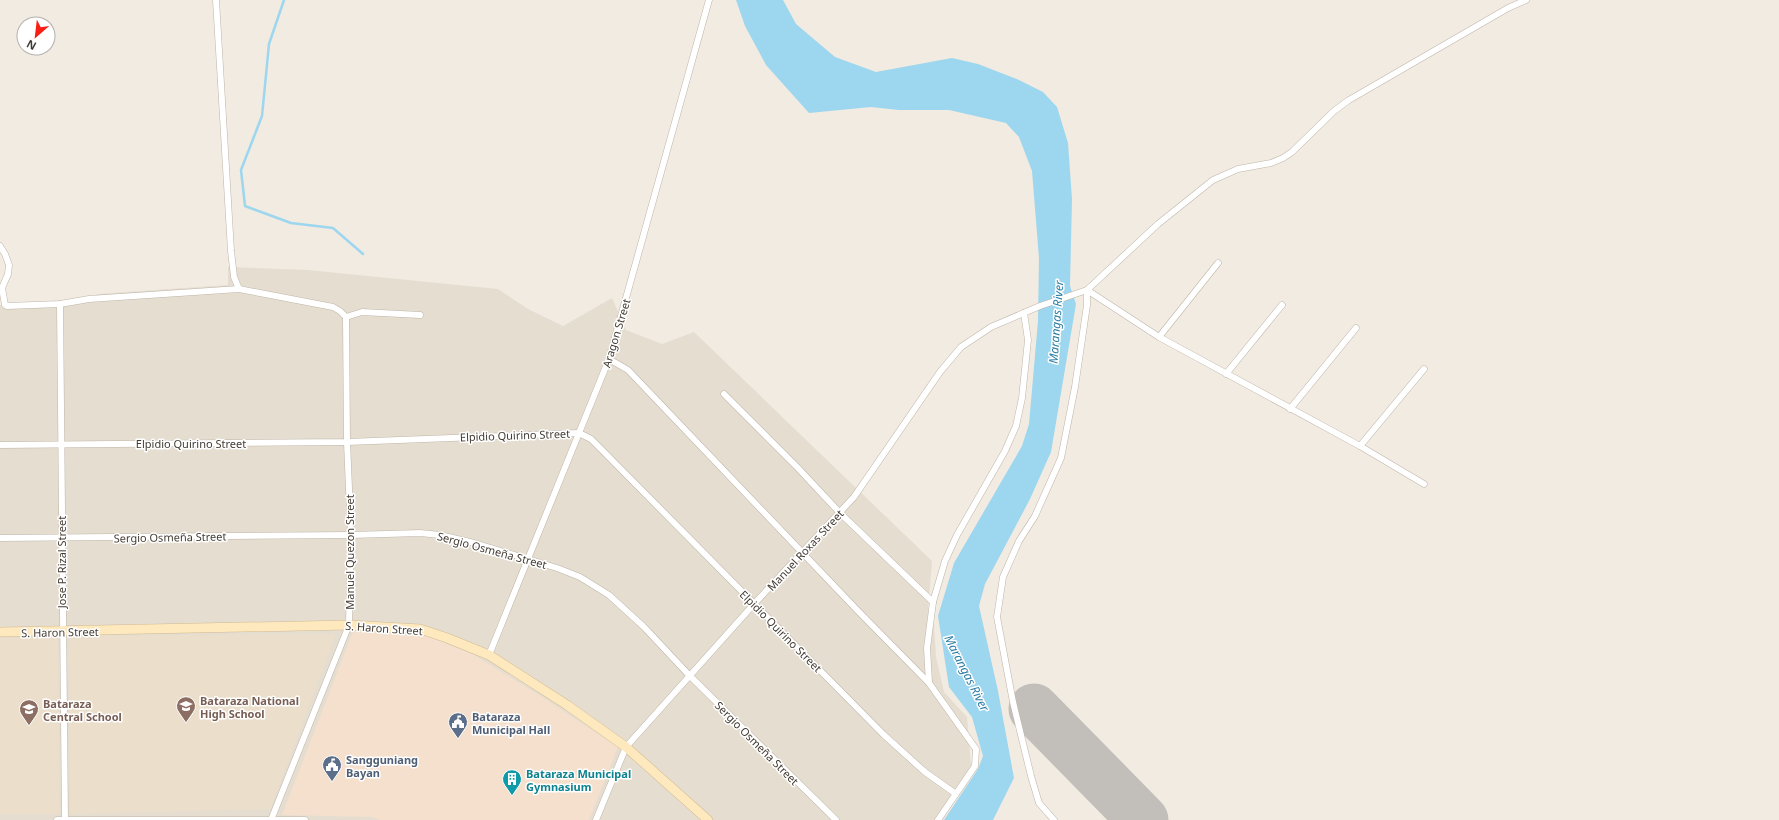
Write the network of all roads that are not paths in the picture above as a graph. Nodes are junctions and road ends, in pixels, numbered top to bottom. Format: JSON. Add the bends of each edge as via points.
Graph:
{"nodes":[{"id":1,"x":216,"y":0,"type":"edge"},
{"id":2,"x":709,"y":0,"type":"edge"},
{"id":3,"x":1526,"y":0,"type":"edge"},
{"id":4,"x":0,"y":246,"type":"edge"},
{"id":5,"x":1218,"y":263,"type":"dead end"},
{"id":6,"x":239,"y":289,"type":"junction"},
{"id":7,"x":1087,"y":290,"type":"junction"},
{"id":8,"x":60,"y":304,"type":"junction"},
{"id":9,"x":1282,"y":305,"type":"dead end"},
{"id":10,"x":1024,"y":313,"type":"junction"},
{"id":11,"x":420,"y":315,"type":"dead end"},
{"id":12,"x":346,"y":317,"type":"junction"},
{"id":13,"x":1356,"y":328,"type":"dead end"},
{"id":14,"x":1159,"y":337,"type":"junction"},
{"id":15,"x":609,"y":359,"type":"junction"},
{"id":16,"x":1424,"y":369,"type":"dead end"},
{"id":17,"x":1226,"y":374,"type":"junction"},
{"id":18,"x":724,"y":394,"type":"dead end"},
{"id":19,"x":1290,"y":409,"type":"junction"},
{"id":20,"x":580,"y":433,"type":"junction"},
{"id":21,"x":347,"y":442,"type":"junction"},
{"id":22,"x":60,"y":444,"type":"junction"},
{"id":23,"x":0,"y":445,"type":"edge"},
{"id":24,"x":1360,"y":446,"type":"junction"},
{"id":25,"x":1424,"y":484,"type":"dead end"},
{"id":26,"x":840,"y":513,"type":"junction"},
{"id":27,"x":350,"y":535,"type":"junction"},
{"id":28,"x":0,"y":538,"type":"edge"},
{"id":29,"x":62,"y":538,"type":"junction"},
{"id":30,"x":802,"y":553,"type":"junction"},
{"id":31,"x":527,"y":559,"type":"junction"},
{"id":32,"x":933,"y":602,"type":"junction"},
{"id":33,"x":754,"y":604,"type":"junction"},
{"id":34,"x":349,"y":625,"type":"junction"},
{"id":35,"x":0,"y":632,"type":"edge"},
{"id":36,"x":62,"y":632,"type":"junction"},
{"id":37,"x":489,"y":655,"type":"junction"},
{"id":38,"x":689,"y":675,"type":"junction"},
{"id":39,"x":929,"y":683,"type":"junction"},
{"id":40,"x":626,"y":747,"type":"junction"},
{"id":41,"x":956,"y":794,"type":"junction"},
{"id":42,"x":57,"y":820,"type":"edge"},
{"id":43,"x":65,"y":820,"type":"edge"},
{"id":44,"x":271,"y":820,"type":"edge"},
{"id":45,"x":305,"y":820,"type":"edge"},
{"id":46,"x":596,"y":820,"type":"edge"},
{"id":47,"x":708,"y":820,"type":"edge"},
{"id":48,"x":836,"y":820,"type":"edge"},
{"id":49,"x":938,"y":820,"type":"edge"},
{"id":50,"x":1054,"y":820,"type":"edge"}],
"edges":[{"from":1,"to":6,"type":"street","via":[[231,251],[234,277]]},
{"from":2,"to":15,"type":"street","name":"Aragon Street"},
{"from":3,"to":7,"type":"street","via":[[1349,100],[1284,158],[1272,163],[1238,169],[1213,180],[1158,224]]},
{"from":4,"to":8,"type":"street","via":[[9,265],[2,288],[6,306]]},
{"from":5,"to":14,"type":"street"},
{"from":6,"to":8,"type":"street","via":[[89,299]]},
{"from":6,"to":12,"type":"street","via":[[333,307]]},
{"from":7,"to":10,"type":"street","name":"Manuel Roxas Street"},
{"from":7,"to":14,"type":"street"},
{"from":7,"to":50,"type":"street","via":[[1088,305],[1061,458],[1035,516],[1019,541],[1003,577],[997,617],[1013,702],[1033,782],[1039,803]]},
{"from":8,"to":22,"type":"street","name":"Jose P. Rizal Street"},
{"from":9,"to":17,"type":"street"},
{"from":10,"to":26,"type":"street","name":"Manuel Roxas Street","via":[[991,328],[961,347],[940,372],[861,488]]},
{"from":10,"to":32,"type":"street","via":[[1028,340],[1022,398],[1016,426],[957,535]]},
{"from":11,"to":12,"type":"street","via":[[362,312]]},
{"from":12,"to":21,"type":"street","name":"Manuel Quezon Street"},
{"from":13,"to":19,"type":"street"},
{"from":14,"to":17,"type":"street"},
{"from":15,"to":20,"type":"street","name":"Aragon Street"},
{"from":15,"to":30,"type":"street","via":[[628,370]]},
{"from":16,"to":24,"type":"street"},
{"from":17,"to":19,"type":"street"},
{"from":18,"to":26,"type":"street"},
{"from":19,"to":24,"type":"street"},
{"from":20,"to":21,"type":"street","name":"Elpidio Quirino Street"},
{"from":20,"to":31,"type":"street","name":"Aragon Street"},
{"from":20,"to":33,"type":"street","name":"Elpidio Quirino Street","via":[[591,439]]},
{"from":21,"to":22,"type":"street","name":"Elpidio Quirino Street"},
{"from":21,"to":27,"type":"street","name":"Manuel Quezon Street"},
{"from":22,"to":23,"type":"street","name":"Elpidio Quirino Street"},
{"from":22,"to":29,"type":"street","name":"Jose P. Rizal Street"},
{"from":24,"to":25,"type":"street"},
{"from":26,"to":30,"type":"street","name":"Manuel Roxas Street"},
{"from":26,"to":32,"type":"street"},
{"from":27,"to":29,"type":"street","name":"Sergio Osmeña Street"},
{"from":27,"to":31,"type":"street","name":"Sergio Osmeña Street","via":[[440,535]]},
{"from":27,"to":34,"type":"street","name":"Manuel Quezon Street"},
{"from":28,"to":29,"type":"street","name":"Sergio Osmeña Street"},
{"from":29,"to":36,"type":"street","name":"Jose P. Rizal Street"},
{"from":30,"to":33,"type":"street","name":"Manuel Roxas Street"},
{"from":30,"to":39,"type":"street"},
{"from":31,"to":37,"type":"street","name":"Aragon Street"},
{"from":31,"to":38,"type":"street","name":"Sergio Osmeña Street","via":[[580,577],[610,595]]},
{"from":32,"to":39,"type":"street","via":[[927,648]]},
{"from":33,"to":38,"type":"street","name":"Manuel Roxas Street"},
{"from":33,"to":41,"type":"street","name":"Elpidio Quirino Street","via":[[884,735],[925,772]]},
{"from":34,"to":36,"type":"street","name":"S. Haron Street"},
{"from":34,"to":37,"type":"street","name":"S. Haron Street","via":[[420,630],[448,638]]},
{"from":34,"to":44,"type":"street","name":"Manuel Quezon Street"},
{"from":35,"to":36,"type":"street","name":"S. Haron Street"},
{"from":36,"to":43,"type":"street","name":"Jose P. Rizal Street"},
{"from":37,"to":40,"type":"street","name":"S. Haron Street"},
{"from":38,"to":40,"type":"street","name":"Manuel Roxas Street"},
{"from":38,"to":48,"type":"street","name":"Sergio Osmeña Street"},
{"from":39,"to":41,"type":"street","via":[[976,749],[975,766]]},
{"from":40,"to":46,"type":"street","name":"Manuel Roxas Street"},
{"from":40,"to":47,"type":"street","name":"S. Haron Street"},
{"from":41,"to":49,"type":"street"},
{"from":42,"to":43,"type":"street"},
{"from":43,"to":44,"type":"street"},
{"from":44,"to":45,"type":"street"}]}
